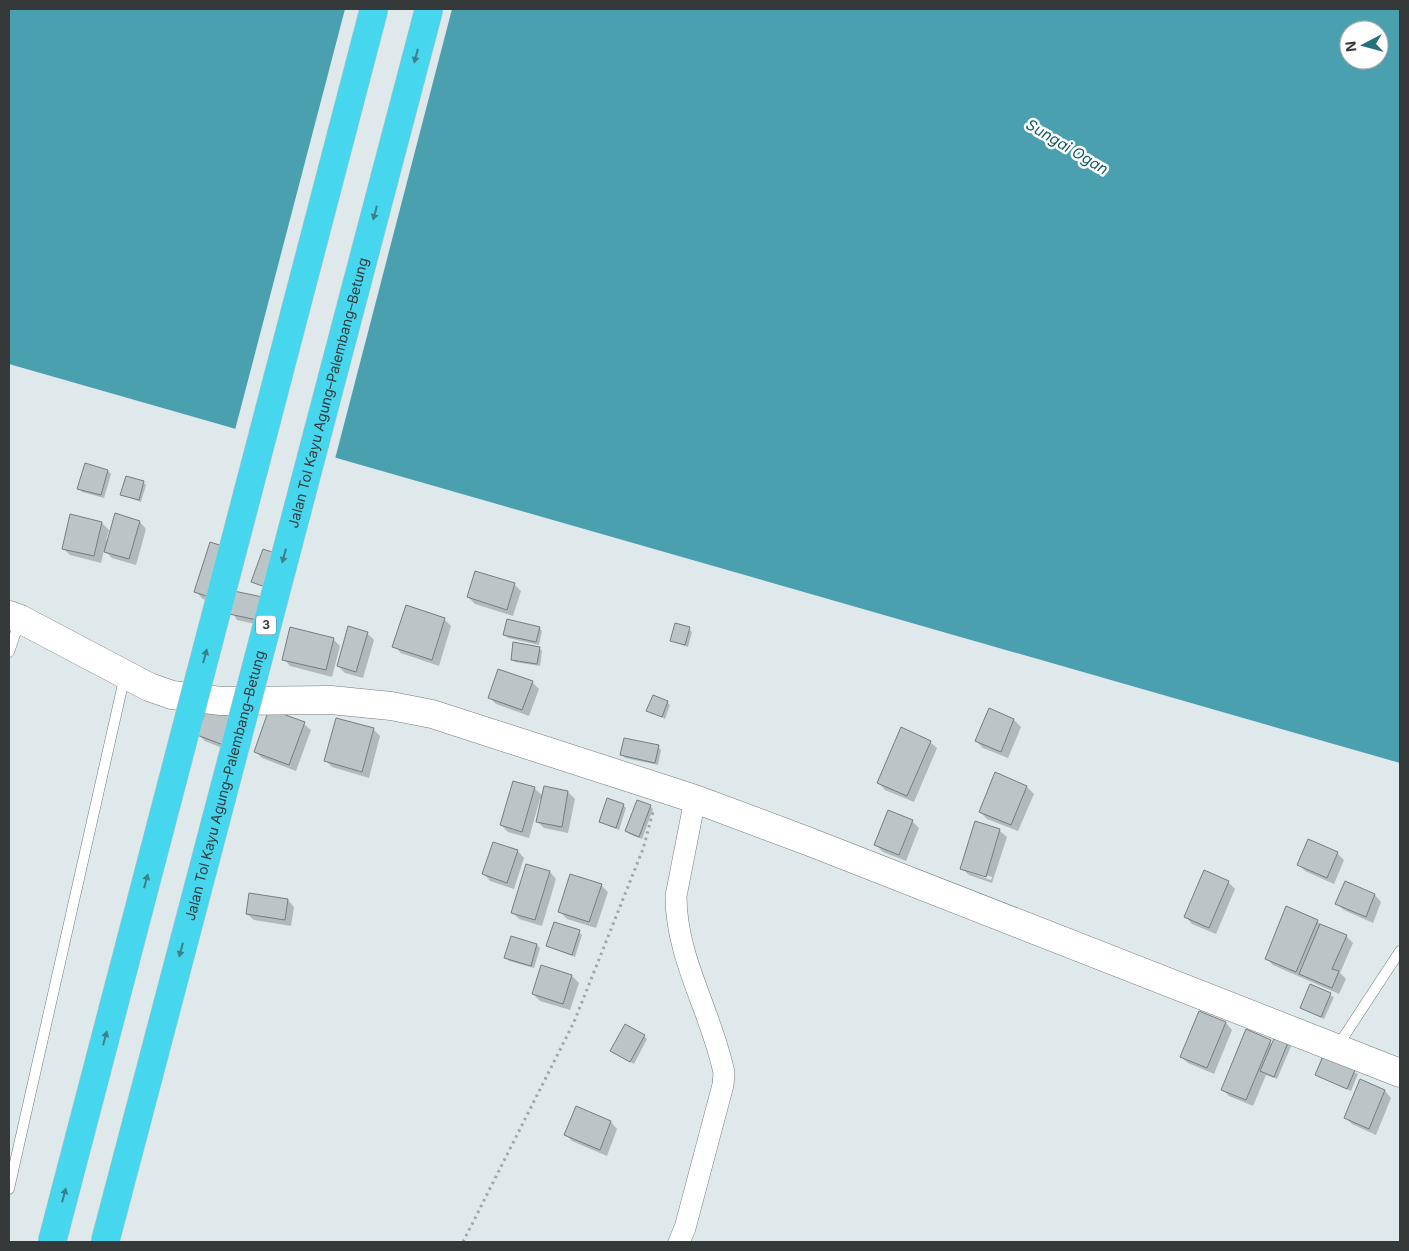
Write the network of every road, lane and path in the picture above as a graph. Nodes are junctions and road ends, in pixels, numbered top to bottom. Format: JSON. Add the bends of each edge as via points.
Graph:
{"nodes":[{"id":1,"x":374,"y":9,"type":"edge"},
{"id":2,"x":429,"y":9,"type":"edge"},
{"id":3,"x":14,"y":617,"type":"edge"},
{"id":4,"x":9,"y":652,"type":"edge"},
{"id":5,"x":125,"y":675,"type":"junction"},
{"id":6,"x":659,"y":788,"type":"junction"},
{"id":7,"x":694,"y":799,"type":"junction"},
{"id":8,"x":1400,"y":951,"type":"edge"},
{"id":9,"x":1337,"y":1048,"type":"junction"},
{"id":10,"x":1400,"y":1073,"type":"edge"},
{"id":11,"x":9,"y":1188,"type":"edge"},
{"id":12,"x":52,"y":1242,"type":"edge"},
{"id":13,"x":105,"y":1242,"type":"edge"},
{"id":14,"x":462,"y":1242,"type":"edge"},
{"id":15,"x":679,"y":1242,"type":"edge"}],
"edges":[{"from":12,"to":1,"type":"highway","one_way":true,"bridge":true},
{"from":2,"to":13,"type":"highway","name":"Jalan Tol Kayu Agung–Palembang–Betung","number":"3","one_way":true,"bridge":true},
{"from":3,"to":4,"type":"lane"},
{"from":3,"to":5,"type":"street"},
{"from":5,"to":6,"type":"street","via":[[172,695],[221,701],[331,700],[415,711]]},
{"from":5,"to":11,"type":"lane"},
{"from":6,"to":7,"type":"street"},
{"from":6,"to":14,"type":"path","via":[[643,848],[574,1022]]},
{"from":7,"to":9,"type":"street"},
{"from":7,"to":15,"type":"street","via":[[676,896],[676,913],[682,946],[724,1073]]},
{"from":8,"to":9,"type":"lane"},
{"from":9,"to":10,"type":"street"}]}
